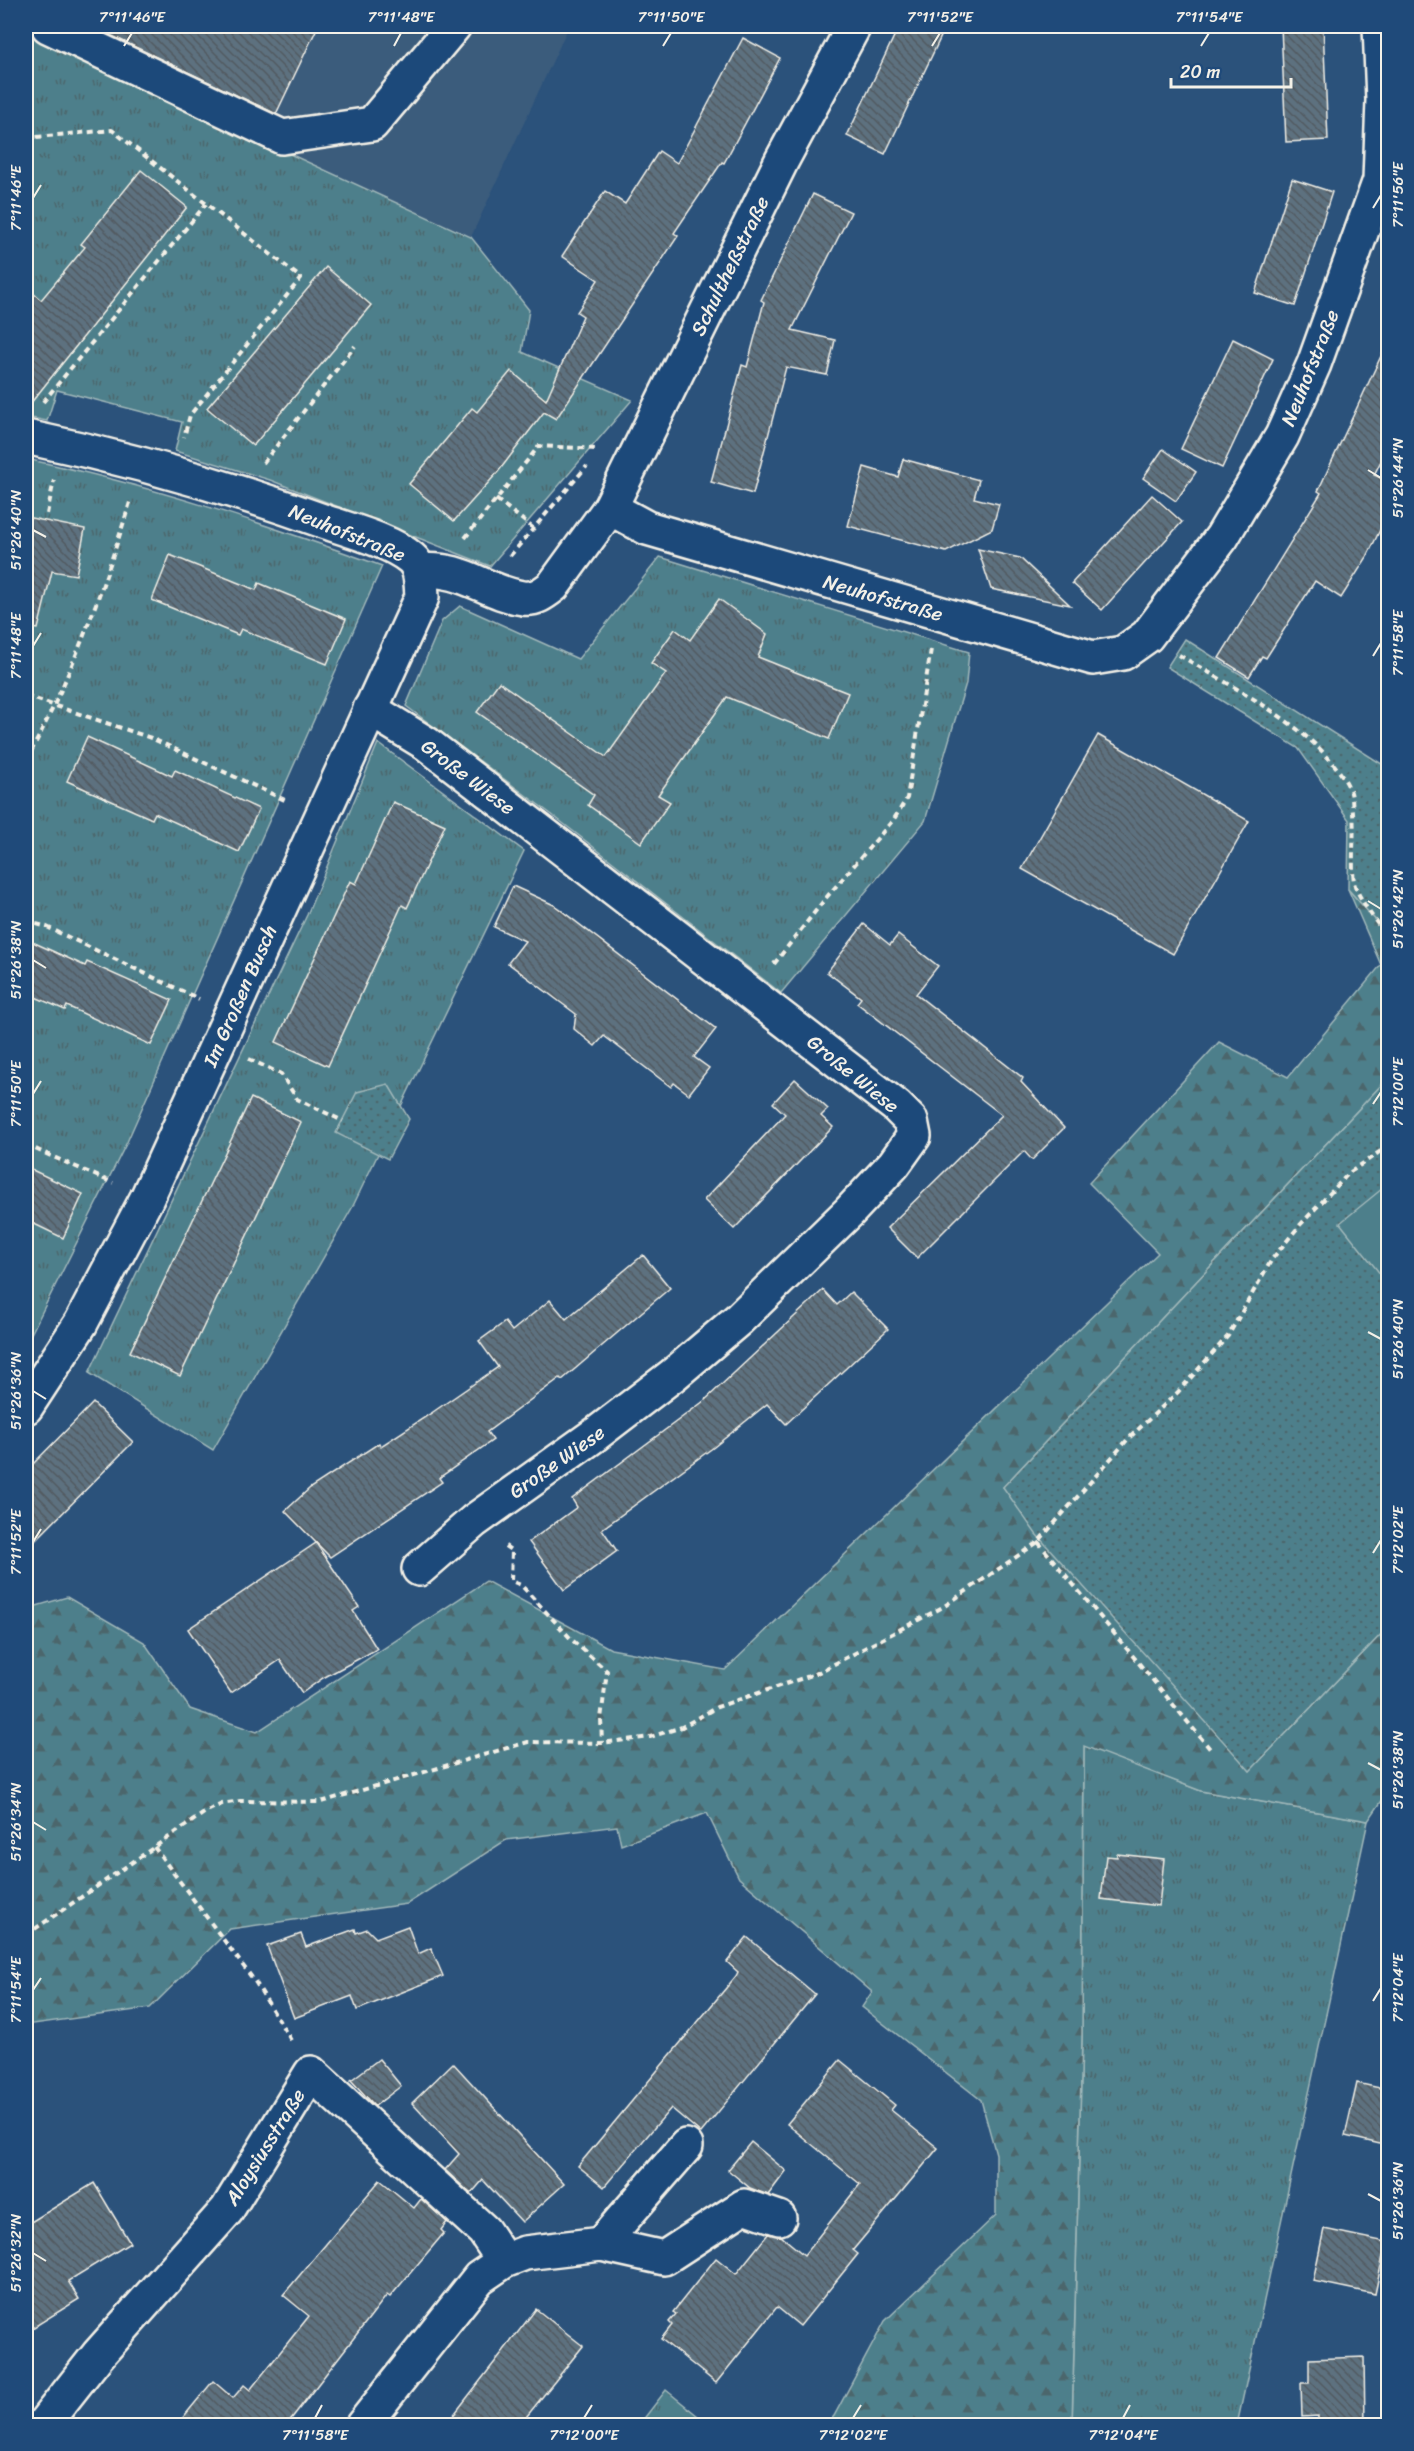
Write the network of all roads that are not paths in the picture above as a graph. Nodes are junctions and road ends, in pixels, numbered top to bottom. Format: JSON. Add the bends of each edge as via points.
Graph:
{"nodes":[{"id":1,"x":48,"y":26,"type":"edge"},
{"id":2,"x":454,"y":26,"type":"edge"},
{"id":3,"x":854,"y":26,"type":"edge"},
{"id":4,"x":1380,"y":26,"type":"edge"},
{"id":5,"x":26,"y":436,"type":"edge"},
{"id":6,"x":610,"y":508,"type":"junction"},
{"id":7,"x":430,"y":570,"type":"junction"},
{"id":8,"x":370,"y":709,"type":"junction"},
{"id":9,"x":26,"y":1407,"type":"edge"},
{"id":10,"x":419,"y":1569,"type":"dead end"},
{"id":11,"x":686,"y":2146,"type":"dead end"},
{"id":12,"x":779,"y":2218,"type":"dead end"},
{"id":13,"x":601,"y":2244,"type":"junction"},
{"id":14,"x":504,"y":2261,"type":"junction"},
{"id":15,"x":42,"y":2426,"type":"edge"},
{"id":16,"x":362,"y":2426,"type":"edge"}],
"edges":[{"from":1,"to":2,"type":"street","via":[[282,136],[372,124]]},
{"from":3,"to":6,"type":"street","name":"Schultheßstraße","via":[[782,160]]},
{"from":4,"to":6,"type":"street","name":"Neuhofstraße","via":[[1380,180],[1314,364],[1282,436],[1246,500],[1196,574],[1147,636],[1123,653],[1092,658],[647,528]]},
{"from":5,"to":7,"type":"street","name":"Neuhofstraße","via":[[242,492],[355,532]]},
{"from":6,"to":7,"type":"street","name":"Neuhofstraße","via":[[553,586],[540,596],[524,599]]},
{"from":7,"to":8,"type":"street","name":"Im Großen Busch","via":[[422,597]]},
{"from":8,"to":9,"type":"street","name":"Im Großen Busch","via":[[147,1198],[81,1323]]},
{"from":8,"to":10,"type":"street","name":"Große Wiese","via":[[427,744],[896,1106],[911,1121],[914,1136],[849,1212],[739,1319],[596,1434],[474,1521]]},
{"from":11,"to":13,"type":"street"},
{"from":12,"to":13,"type":"street","via":[[744,2206],[664,2258]]},
{"from":13,"to":14,"type":"street","via":[[525,2253]]},
{"from":14,"to":15,"type":"street","name":"Aloysiusstraße","via":[[484,2230],[311,2073],[227,2210],[98,2355]]},
{"from":14,"to":16,"type":"street","via":[[479,2278]]}]}
